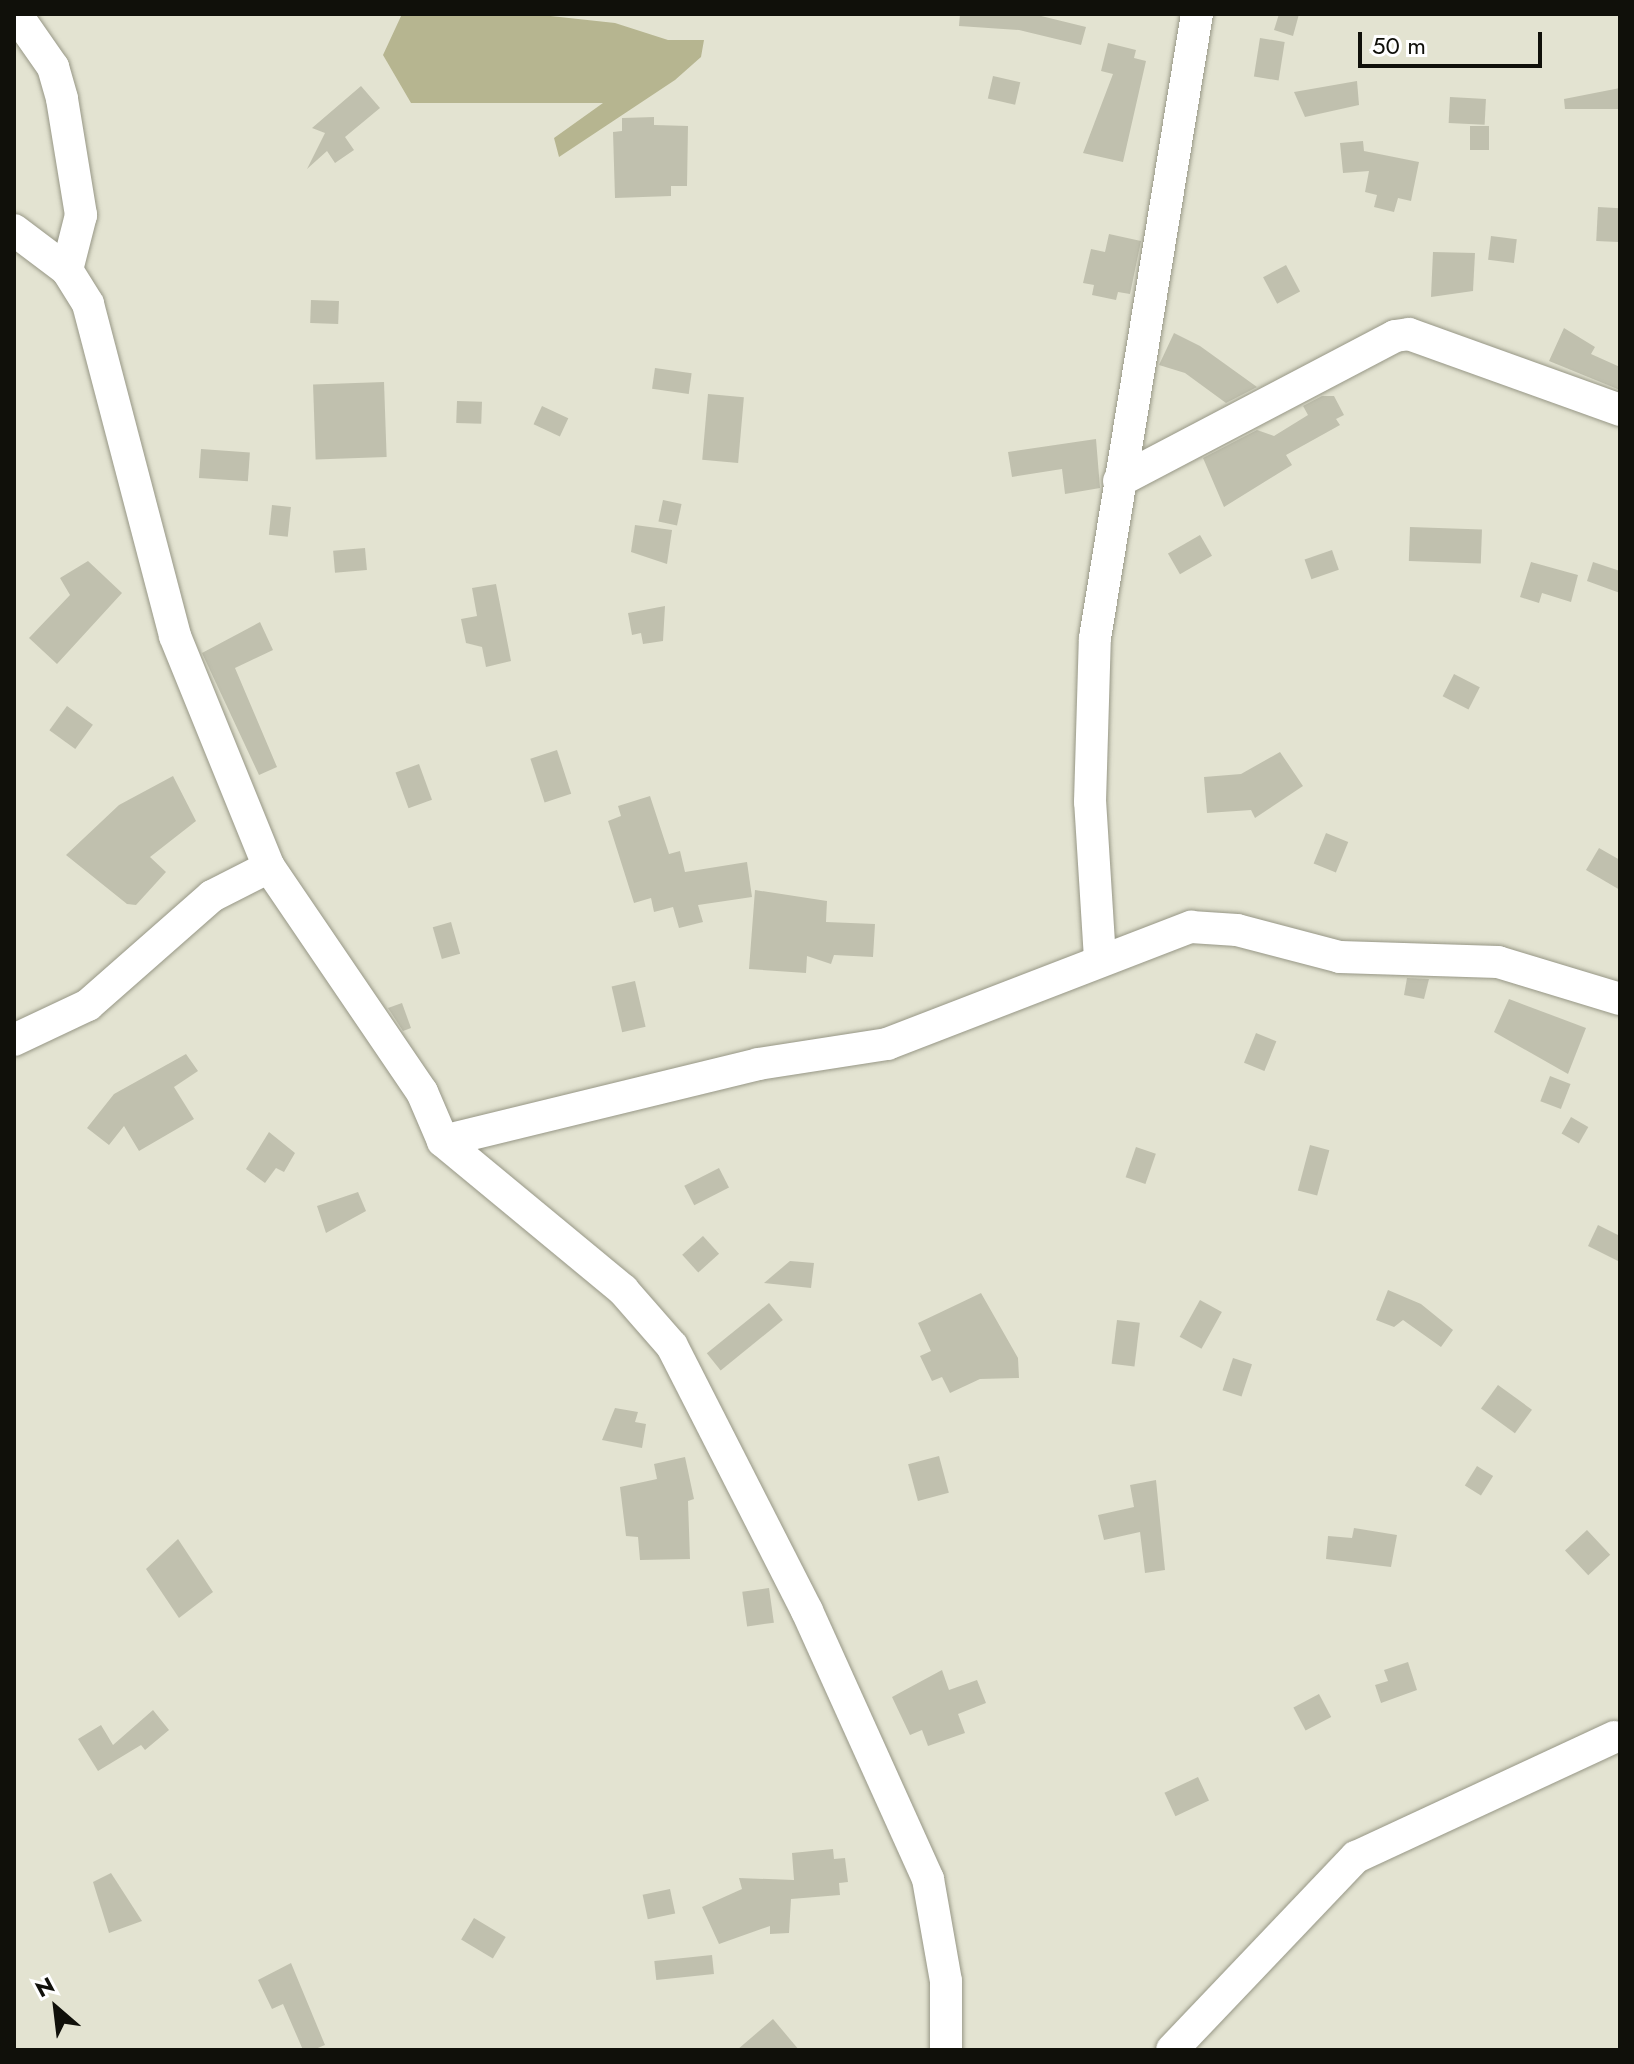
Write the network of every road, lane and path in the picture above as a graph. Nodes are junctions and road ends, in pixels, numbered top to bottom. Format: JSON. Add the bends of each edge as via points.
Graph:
{"nodes":[{"id":1,"x":16,"y":14,"type":"edge"},
{"id":2,"x":1197,"y":14,"type":"edge"},
{"id":3,"x":14,"y":230,"type":"edge"},
{"id":4,"x":67,"y":270,"type":"junction"},
{"id":5,"x":1620,"y":410,"type":"edge"},
{"id":6,"x":1119,"y":481,"type":"junction"},
{"id":7,"x":269,"y":867,"type":"junction"},
{"id":8,"x":1100,"y":959,"type":"junction"},
{"id":9,"x":1620,"y":999,"type":"edge"},
{"id":10,"x":14,"y":1040,"type":"edge"},
{"id":11,"x":443,"y":1141,"type":"junction"},
{"id":12,"x":1614,"y":1737,"type":"dead end"},
{"id":13,"x":946,"y":2050,"type":"edge"},
{"id":14,"x":1172,"y":2050,"type":"edge"}],
"edges":[{"from":1,"to":4,"type":"street","via":[[53,67],[62,99],[81,215]]},
{"from":2,"to":6,"type":"street"},
{"from":3,"to":4,"type":"street"},
{"from":4,"to":7,"type":"street","via":[[88,304],[107,366],[146,534],[202,717]]},
{"from":5,"to":6,"type":"street","via":[[1409,334],[1395,336]]},
{"from":6,"to":8,"type":"street","via":[[1095,638],[1090,802]]},
{"from":7,"to":10,"type":"street","via":[[212,896],[88,1005]]},
{"from":7,"to":11,"type":"street","via":[[422,1092]]},
{"from":8,"to":9,"type":"street","via":[[1191,927],[1237,930],[1340,957],[1498,962]]},
{"from":8,"to":11,"type":"street","via":[[959,1022],[887,1044],[758,1064]]},
{"from":11,"to":13,"type":"street","via":[[623,1290],[672,1346],[807,1611],[928,1879],[946,1981]]},
{"from":12,"to":14,"type":"street","via":[[1356,1857]]}]}
